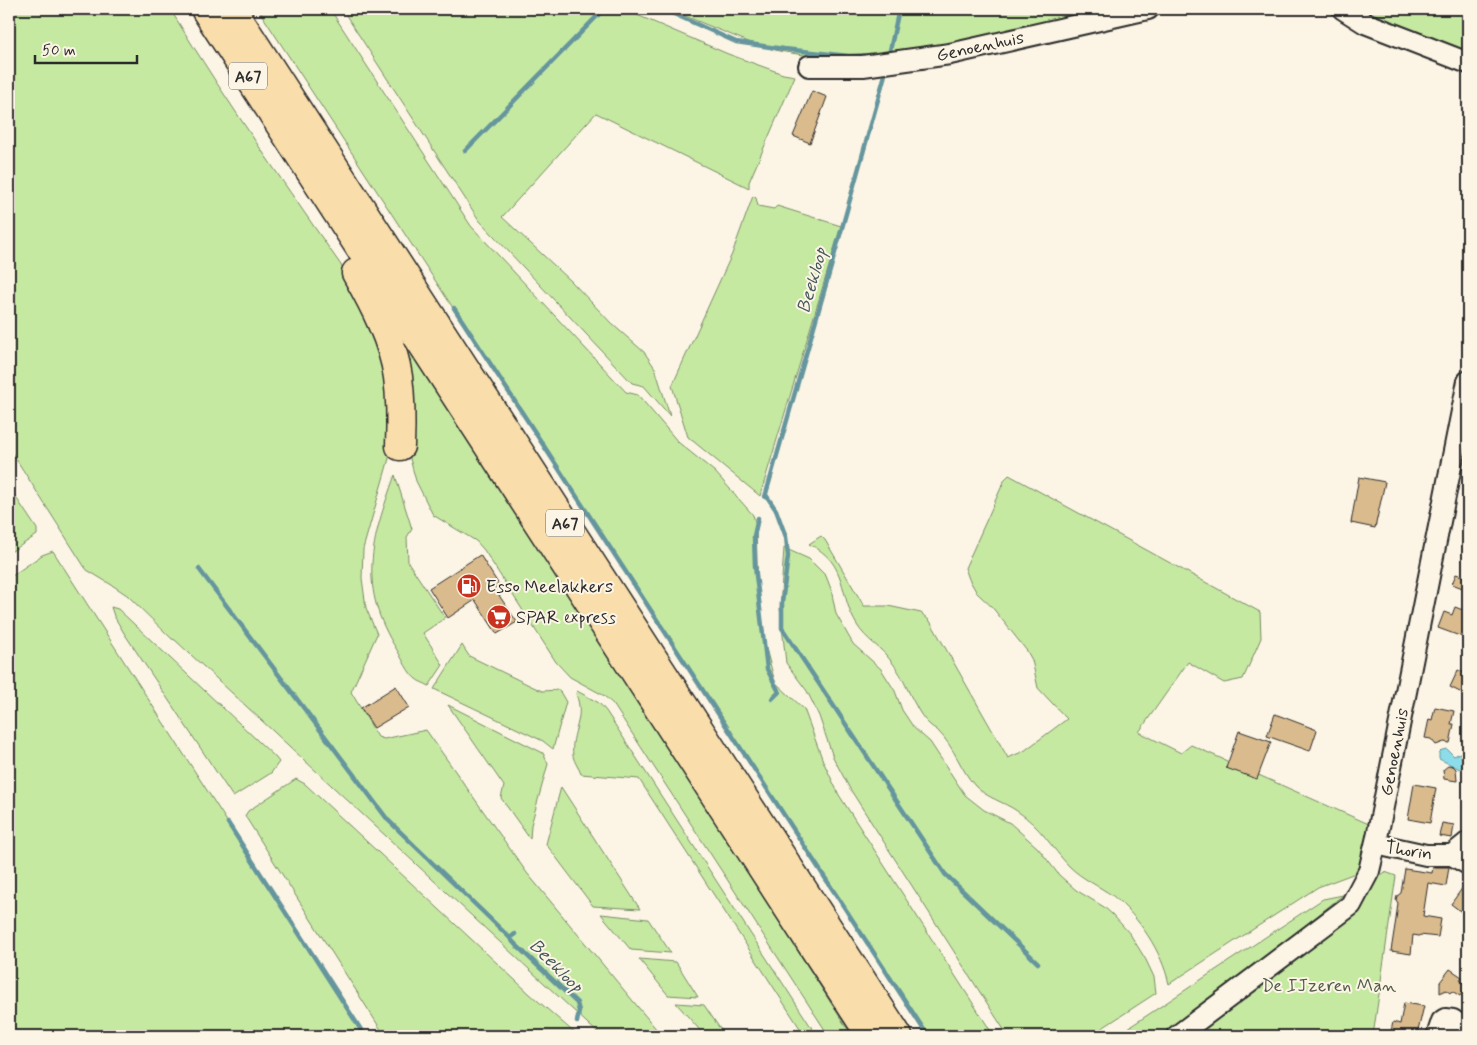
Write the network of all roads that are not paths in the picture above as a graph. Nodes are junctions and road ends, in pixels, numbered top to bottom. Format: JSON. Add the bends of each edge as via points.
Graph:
{"nodes":[{"id":1,"x":205,"y":9,"type":"edge"},
{"id":2,"x":232,"y":9,"type":"edge"},
{"id":3,"x":1148,"y":9,"type":"edge"},
{"id":4,"x":1343,"y":9,"type":"edge"},
{"id":5,"x":1468,"y":63,"type":"edge"},
{"id":6,"x":809,"y":66,"type":"dead end"},
{"id":7,"x":291,"y":142,"type":"junction"},
{"id":8,"x":1468,"y":381,"type":"edge"},
{"id":9,"x":400,"y":446,"type":"dead end"},
{"id":10,"x":1468,"y":842,"type":"edge"},
{"id":11,"x":1376,"y":844,"type":"junction"},
{"id":12,"x":1460,"y":859,"type":"edge"},
{"id":13,"x":1441,"y":1028,"type":"edge"},
{"id":14,"x":1468,"y":1031,"type":"edge"},
{"id":15,"x":871,"y":1036,"type":"edge"},
{"id":16,"x":898,"y":1036,"type":"edge"},
{"id":17,"x":1177,"y":1036,"type":"edge"}],
"edges":[{"from":1,"to":7,"type":"highway","number":"A67"},
{"from":2,"to":16,"type":"highway","number":"A67"},
{"from":3,"to":6,"type":"street","name":"Genoenhuis","via":[[950,54],[863,66]]},
{"from":4,"to":5,"type":"street","via":[[1365,23]]},
{"from":7,"to":9,"type":"highway","number":"A67","via":[[320,210],[384,327],[398,375]]},
{"from":7,"to":15,"type":"highway","number":"A67"},
{"from":8,"to":11,"type":"street","name":"Genoenhuis"},
{"from":10,"to":12,"type":"street","name":"Thorin"},
{"from":11,"to":12,"type":"street","name":"Thorin"},
{"from":11,"to":17,"type":"street","name":"Genoenhuis","via":[[1369,871],[1351,905]]},
{"from":13,"to":14,"type":"street","via":[[1453,1020]]}]}
